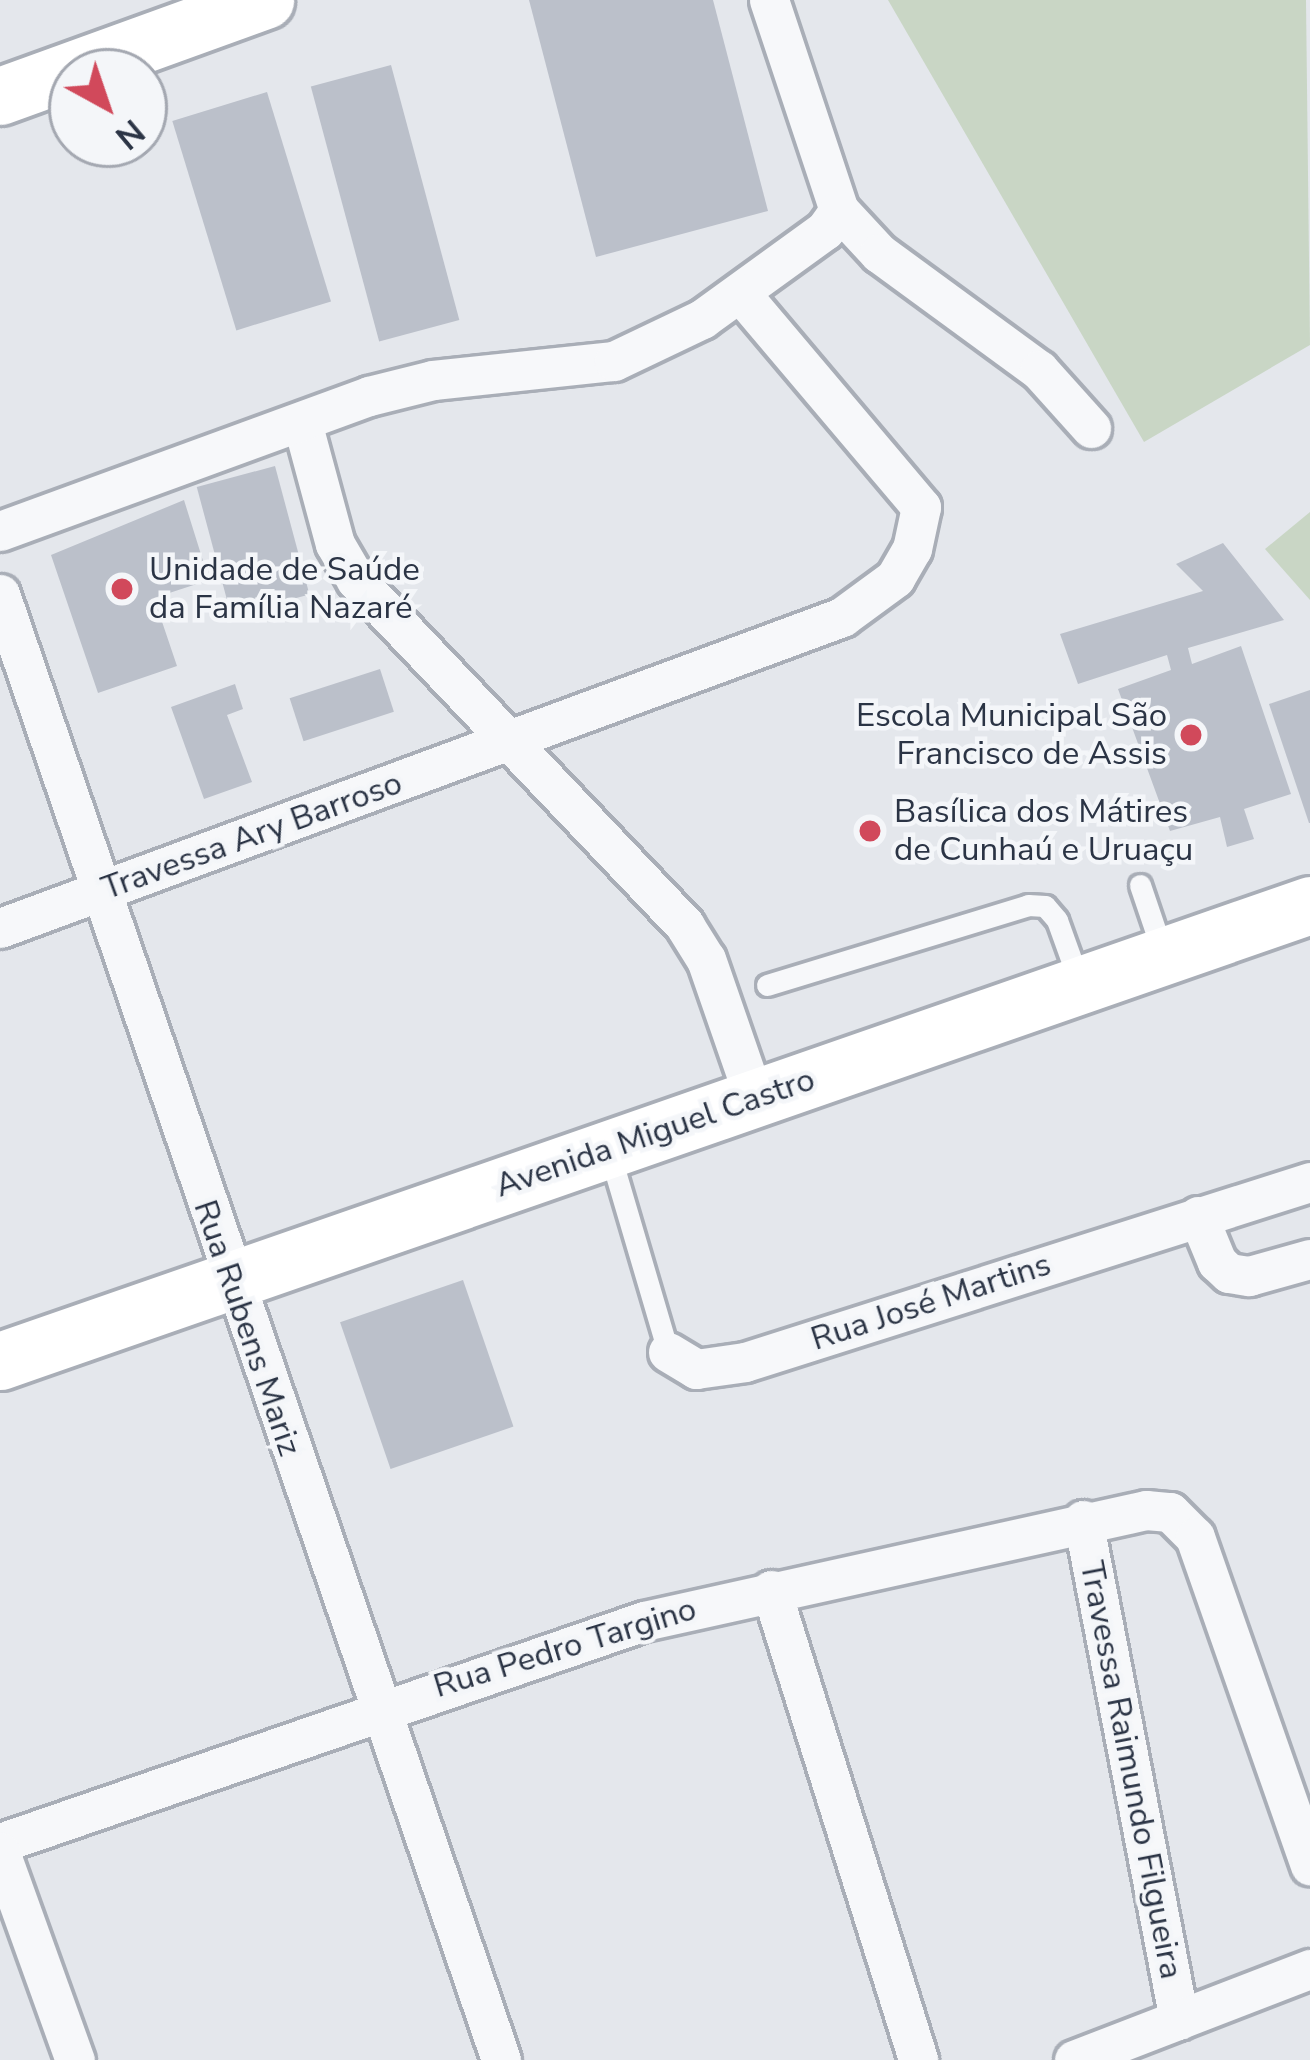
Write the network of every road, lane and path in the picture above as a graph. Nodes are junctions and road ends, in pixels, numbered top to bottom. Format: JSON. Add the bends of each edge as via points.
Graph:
{"nodes":[{"id":1,"x":265,"y":0,"type":"edge"},
{"id":2,"x":769,"y":0,"type":"edge"},
{"id":3,"x":0,"y":96,"type":"edge"},
{"id":4,"x":839,"y":210,"type":"junction"},
{"id":5,"x":740,"y":293,"type":"junction"},
{"id":6,"x":302,"y":422,"type":"junction"},
{"id":7,"x":1090,"y":428,"type":"dead end"},
{"id":8,"x":0,"y":532,"type":"edge"},
{"id":9,"x":0,"y":594,"type":"edge"},
{"id":10,"x":505,"y":744,"type":"junction"},
{"id":11,"x":1140,"y":885,"type":"dead end"},
{"id":12,"x":103,"y":890,"type":"junction"},
{"id":13,"x":1310,"y":905,"type":"edge"},
{"id":14,"x":0,"y":928,"type":"edge"},
{"id":15,"x":1164,"y":956,"type":"junction"},
{"id":16,"x":1081,"y":985,"type":"junction"},
{"id":17,"x":767,"y":986,"type":"dead end"},
{"id":18,"x":754,"y":1098,"type":"junction"},
{"id":19,"x":609,"y":1150,"type":"junction"},
{"id":20,"x":1310,"y":1182,"type":"edge"},
{"id":21,"x":1198,"y":1216,"type":"junction"},
{"id":22,"x":1310,"y":1259,"type":"edge"},
{"id":23,"x":230,"y":1281,"type":"junction"},
{"id":24,"x":668,"y":1352,"type":"joint"},
{"id":25,"x":0,"y":1361,"type":"edge"},
{"id":26,"x":1083,"y":1520,"type":"junction"},
{"id":27,"x":771,"y":1590,"type":"junction"},
{"id":28,"x":378,"y":1706,"type":"junction"},
{"id":29,"x":0,"y":1847,"type":"edge"},
{"id":30,"x":1310,"y":1865,"type":"edge"},
{"id":31,"x":1310,"y":1969,"type":"edge"},
{"id":32,"x":1179,"y":2020,"type":"junction"},
{"id":33,"x":75,"y":2060,"type":"edge"},
{"id":34,"x":501,"y":2060,"type":"edge"},
{"id":35,"x":918,"y":2060,"type":"edge"},
{"id":36,"x":1074,"y":2060,"type":"edge"}],
"edges":[{"from":1,"to":3,"type":"main road"},
{"from":2,"to":4,"type":"street"},
{"from":4,"to":5,"type":"street"},
{"from":4,"to":7,"type":"street","via":[[879,253],[1039,370]]},
{"from":5,"to":6,"type":"street","via":[[614,362],[433,380]]},
{"from":5,"to":10,"type":"street","name":"Travessa Ary Barroso","via":[[921,508],[912,549],[895,578],[842,617]]},
{"from":6,"to":8,"type":"street"},
{"from":6,"to":10,"type":"street","via":[[335,544],[356,580]]},
{"from":9,"to":12,"type":"street","name":"Rua Rubens Mariz"},
{"from":10,"to":12,"type":"street","name":"Travessa Ary Barroso"},
{"from":10,"to":18,"type":"street","via":[[685,926],[706,959]]},
{"from":11,"to":15,"type":"lane"},
{"from":12,"to":14,"type":"street","name":"Travessa Ary Barroso"},
{"from":12,"to":23,"type":"street","name":"Rua Rubens Mariz"},
{"from":13,"to":15,"type":"main road","name":"Avenida Miguel Castro"},
{"from":15,"to":16,"type":"main road","name":"Avenida Miguel Castro"},
{"from":16,"to":17,"type":"lane","via":[[1057,920],[1045,906],[1028,905]]},
{"from":16,"to":18,"type":"main road","name":"Avenida Miguel Castro"},
{"from":18,"to":19,"type":"main road","name":"Avenida Miguel Castro"},
{"from":19,"to":23,"type":"main road","name":"Avenida Miguel Castro"},
{"from":19,"to":24,"type":"lane"},
{"from":20,"to":21,"type":"street","name":"Rua José Martins"},
{"from":21,"to":22,"type":"street","via":[[1229,1273],[1249,1276]]},
{"from":21,"to":24,"type":"street","name":"Rua José Martins","via":[[730,1366],[696,1369]]},
{"from":23,"to":25,"type":"main road","name":"Avenida Miguel Castro"},
{"from":23,"to":28,"type":"street","name":"Rua Rubens Mariz"},
{"from":26,"to":27,"type":"street","name":"Rua Pedro Targino"},
{"from":26,"to":30,"type":"street","name":"Rua Pedro Targino","via":[[1170,1512],[1195,1537]]},
{"from":26,"to":32,"type":"street","name":"Travessa Raimundo Filgueira"},
{"from":27,"to":28,"type":"street","name":"Rua Pedro Targino","via":[[644,1621]]},
{"from":27,"to":35,"type":"street"},
{"from":28,"to":29,"type":"street","name":"Rua Pedro Targino"},
{"from":28,"to":34,"type":"street","name":"Rua Rubens Mariz"},
{"from":29,"to":33,"type":"street"},
{"from":31,"to":32,"type":"street"},
{"from":32,"to":36,"type":"street"}]}
